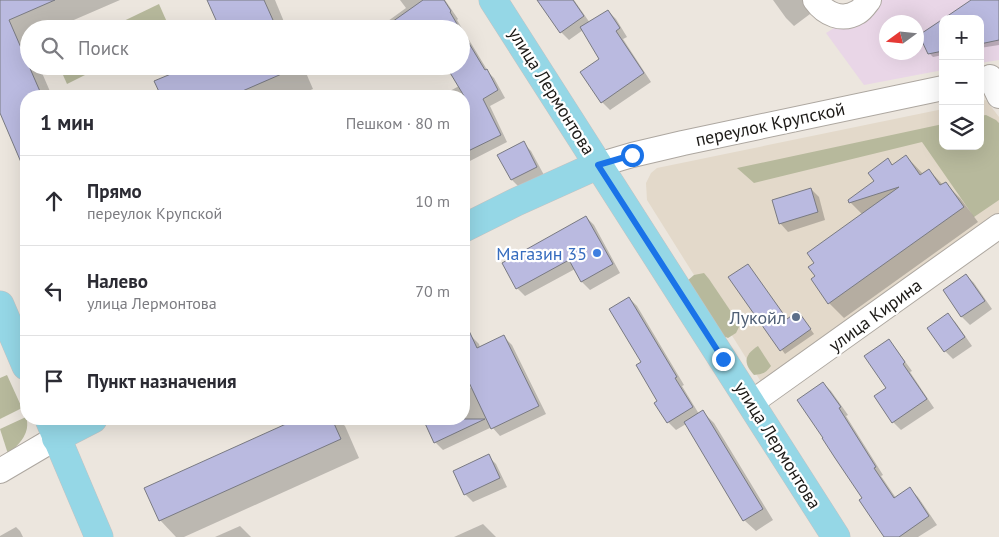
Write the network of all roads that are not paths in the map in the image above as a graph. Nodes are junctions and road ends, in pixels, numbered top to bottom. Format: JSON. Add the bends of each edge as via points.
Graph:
{"nodes":[{"id":1,"x":493,"y":0,"type":"edge"},
{"id":2,"x":815,"y":0,"type":"edge"},
{"id":3,"x":869,"y":0,"type":"edge"},
{"id":4,"x":939,"y":89,"type":"edge"},
{"id":5,"x":598,"y":165,"type":"junction"},
{"id":6,"x":470,"y":225,"type":"edge"},
{"id":7,"x":999,"y":226,"type":"edge"},
{"id":8,"x":0,"y":305,"type":"edge"},
{"id":9,"x":20,"y":352,"type":"edge"},
{"id":10,"x":751,"y":403,"type":"junction"},
{"id":11,"x":66,"y":425,"type":"edge"},
{"id":12,"x":53,"y":428,"type":"edge"},
{"id":13,"x":0,"y":471,"type":"edge"},
{"id":14,"x":99,"y":537,"type":"edge"},
{"id":15,"x":836,"y":537,"type":"edge"}],
"edges":[{"from":1,"to":5,"type":"main road","name":"улица Лермонтова"},
{"from":2,"to":3,"type":"street","via":[[829,14],[844,17],[859,12]]},
{"from":4,"to":5,"type":"street","name":"переулок Крупской","via":[[683,143]]},
{"from":5,"to":6,"type":"main road"},
{"from":5,"to":10,"type":"main road","name":"улица Лермонтова"},
{"from":7,"to":10,"type":"street","name":"улица Кирина"},
{"from":8,"to":9,"type":"main road"},
{"from":10,"to":15,"type":"main road","name":"улица Лермонтова"},
{"from":11,"to":12,"type":"main road"},
{"from":12,"to":13,"type":"street"},
{"from":12,"to":14,"type":"main road"}]}
